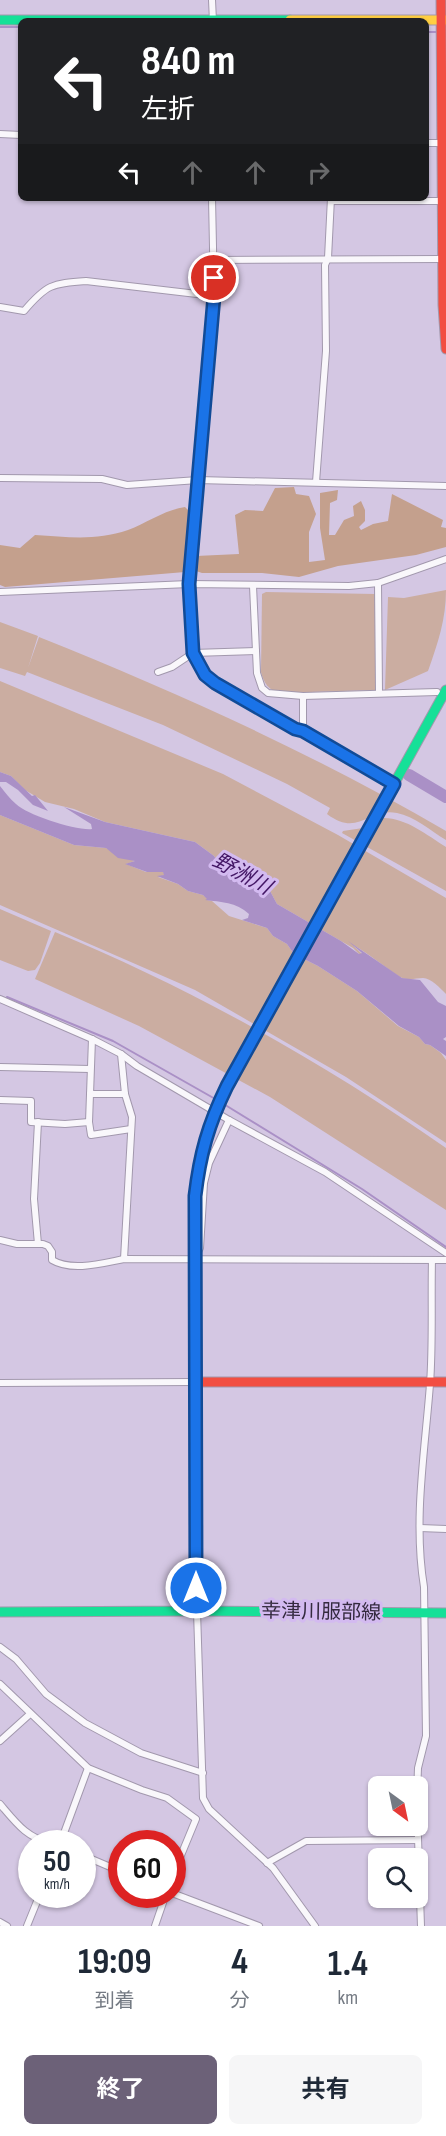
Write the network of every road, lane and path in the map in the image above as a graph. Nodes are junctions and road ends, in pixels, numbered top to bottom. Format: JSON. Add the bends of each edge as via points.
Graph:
{"nodes":[{"id":1,"x":212,"y":0,"type":"edge"},
{"id":2,"x":441,"y":0,"type":"edge"},
{"id":3,"x":213,"y":18,"type":"edge"},
{"id":4,"x":0,"y":20,"type":"edge"},
{"id":5,"x":18,"y":20,"type":"edge"},
{"id":6,"x":444,"y":20,"type":"edge"},
{"id":7,"x":0,"y":134,"type":"edge"},
{"id":8,"x":18,"y":135,"type":"edge"},
{"id":9,"x":444,"y":143,"type":"edge"},
{"id":10,"x":212,"y":201,"type":"edge"},
{"id":11,"x":331,"y":201,"type":"edge"},
{"id":12,"x":429,"y":201,"type":"edge"},
{"id":13,"x":442,"y":201,"type":"junction"},
{"id":14,"x":328,"y":258,"type":"junction"},
{"id":15,"x":443,"y":259,"type":"junction"},
{"id":16,"x":213,"y":260,"type":"junction"},
{"id":17,"x":214,"y":296,"type":"junction"},
{"id":18,"x":0,"y":308,"type":"edge"},
{"id":19,"x":446,"y":349,"type":"edge"},
{"id":20,"x":0,"y":478,"type":"edge"},
{"id":21,"x":198,"y":480,"type":"junction"},
{"id":22,"x":316,"y":482,"type":"junction"},
{"id":23,"x":446,"y":486,"type":"edge"},
{"id":24,"x":446,"y":559,"type":"edge"},
{"id":25,"x":378,"y":583,"type":"junction"},
{"id":26,"x":189,"y":584,"type":"junction"},
{"id":27,"x":254,"y":586,"type":"junction"},
{"id":28,"x":0,"y":592,"type":"edge"},
{"id":29,"x":256,"y":651,"type":"junction"},
{"id":30,"x":193,"y":653,"type":"junction"},
{"id":31,"x":158,"y":672,"type":"dead end"},
{"id":32,"x":379,"y":693,"type":"junction"},
{"id":33,"x":303,"y":696,"type":"junction"},
{"id":34,"x":442,"y":696,"type":"edge"},
{"id":35,"x":303,"y":731,"type":"junction"},
{"id":36,"x":394,"y":784,"type":"junction"},
{"id":37,"x":0,"y":999,"type":"edge"},
{"id":38,"x":92,"y":1039,"type":"junction"},
{"id":39,"x":121,"y":1054,"type":"junction"},
{"id":40,"x":0,"y":1067,"type":"edge"},
{"id":41,"x":90,"y":1069,"type":"junction"},
{"id":42,"x":90,"y":1094,"type":"junction"},
{"id":43,"x":124,"y":1094,"type":"junction"},
{"id":44,"x":0,"y":1100,"type":"edge"},
{"id":45,"x":229,"y":1120,"type":"junction"},
{"id":46,"x":38,"y":1122,"type":"junction"},
{"id":47,"x":89,"y":1122,"type":"junction"},
{"id":48,"x":131,"y":1129,"type":"junction"},
{"id":49,"x":0,"y":1240,"type":"edge"},
{"id":50,"x":38,"y":1244,"type":"junction"},
{"id":51,"x":446,"y":1253,"type":"edge"},
{"id":52,"x":124,"y":1259,"type":"junction"},
{"id":53,"x":195,"y":1260,"type":"junction"},
{"id":54,"x":432,"y":1260,"type":"junction"},
{"id":55,"x":446,"y":1260,"type":"edge"},
{"id":56,"x":195,"y":1382,"type":"junction"},
{"id":57,"x":430,"y":1382,"type":"junction"},
{"id":58,"x":446,"y":1382,"type":"edge"},
{"id":59,"x":0,"y":1383,"type":"edge"},
{"id":60,"x":420,"y":1528,"type":"junction"},
{"id":61,"x":446,"y":1529,"type":"edge"},
{"id":62,"x":196,"y":1611,"type":"junction"},
{"id":63,"x":0,"y":1612,"type":"edge"},
{"id":64,"x":424,"y":1613,"type":"junction"},
{"id":65,"x":446,"y":1613,"type":"edge"},
{"id":66,"x":0,"y":1647,"type":"edge"},
{"id":67,"x":0,"y":1684,"type":"edge"},
{"id":68,"x":30,"y":1714,"type":"junction"},
{"id":69,"x":0,"y":1741,"type":"edge"},
{"id":70,"x":88,"y":1768,"type":"junction"},
{"id":71,"x":203,"y":1773,"type":"junction"},
{"id":72,"x":418,"y":1776,"type":"edge"},
{"id":73,"x":0,"y":1804,"type":"edge"},
{"id":74,"x":24,"y":1830,"type":"edge"},
{"id":75,"x":65,"y":1830,"type":"edge"},
{"id":76,"x":418,"y":1836,"type":"edge"},
{"id":77,"x":418,"y":1840,"type":"junction"},
{"id":78,"x":186,"y":1843,"type":"edge"},
{"id":79,"x":267,"y":1863,"type":"junction"},
{"id":80,"x":186,"y":1898,"type":"edge"},
{"id":81,"x":34,"y":1908,"type":"edge"},
{"id":82,"x":161,"y":1908,"type":"edge"},
{"id":83,"x":0,"y":1922,"type":"edge"},
{"id":84,"x":7,"y":1926,"type":"edge"},
{"id":85,"x":27,"y":1926,"type":"edge"},
{"id":86,"x":155,"y":1926,"type":"edge"},
{"id":87,"x":259,"y":1926,"type":"edge"},
{"id":88,"x":315,"y":1926,"type":"edge"},
{"id":89,"x":421,"y":1926,"type":"edge"}],
"edges":[{"from":1,"to":3,"type":"street"},
{"from":2,"to":6,"type":"main road"},
{"from":4,"to":5,"type":"main road"},
{"from":6,"to":9,"type":"main road"},
{"from":7,"to":8,"type":"street"},
{"from":9,"to":13,"type":"main road"},
{"from":10,"to":16,"type":"street"},
{"from":11,"to":14,"type":"street"},
{"from":12,"to":13,"type":"street"},
{"from":13,"to":15,"type":"main road"},
{"from":14,"to":15,"type":"street"},
{"from":14,"to":16,"type":"street"},
{"from":14,"to":22,"type":"street"},
{"from":15,"to":19,"type":"main road"},
{"from":16,"to":17,"type":"street"},
{"from":17,"to":18,"type":"street","via":[[69,281],[39,293],[24,312]]},
{"from":17,"to":21,"type":"street"},
{"from":20,"to":21,"type":"street","via":[[102,479],[127,485]]},
{"from":21,"to":22,"type":"street"},
{"from":21,"to":26,"type":"street"},
{"from":22,"to":23,"type":"street"},
{"from":24,"to":25,"type":"street"},
{"from":25,"to":27,"type":"street"},
{"from":25,"to":32,"type":"street"},
{"from":26,"to":27,"type":"street"},
{"from":26,"to":28,"type":"street"},
{"from":26,"to":30,"type":"street"},
{"from":27,"to":29,"type":"street"},
{"from":29,"to":30,"type":"street"},
{"from":29,"to":33,"type":"street","via":[[259,682],[268,693]]},
{"from":30,"to":31,"type":"street"},
{"from":30,"to":35,"type":"street","via":[[205,675],[215,683]]},
{"from":32,"to":33,"type":"street"},
{"from":32,"to":34,"type":"street"},
{"from":33,"to":35,"type":"street"},
{"from":34,"to":36,"type":"main road"},
{"from":35,"to":36,"type":"street"},
{"from":36,"to":53,"type":"main road","bridge":true,"via":[[226,1088],[210,1124],[195,1196]]},
{"from":37,"to":38,"type":"street"},
{"from":38,"to":39,"type":"street"},
{"from":38,"to":41,"type":"street"},
{"from":39,"to":43,"type":"street"},
{"from":39,"to":45,"type":"street"},
{"from":40,"to":41,"type":"street"},
{"from":41,"to":42,"type":"street"},
{"from":42,"to":43,"type":"street"},
{"from":42,"to":47,"type":"street"},
{"from":43,"to":48,"type":"street","via":[[132,1117]]},
{"from":44,"to":46,"type":"street","via":[[31,1101],[31,1122]]},
{"from":45,"to":51,"type":"street","via":[[325,1172]]},
{"from":45,"to":53,"type":"street","via":[[204,1183],[200,1248]]},
{"from":46,"to":47,"type":"street"},
{"from":46,"to":50,"type":"street","via":[[34,1199]]},
{"from":47,"to":48,"type":"street","via":[[91,1135]]},
{"from":48,"to":52,"type":"street"},
{"from":49,"to":50,"type":"street"},
{"from":50,"to":52,"type":"street","via":[[48,1246],[56,1262],[91,1265]]},
{"from":52,"to":53,"type":"street"},
{"from":53,"to":54,"type":"street"},
{"from":53,"to":56,"type":"main road"},
{"from":54,"to":55,"type":"street"},
{"from":54,"to":57,"type":"street"},
{"from":56,"to":57,"type":"main road"},
{"from":56,"to":59,"type":"street"},
{"from":56,"to":62,"type":"main road"},
{"from":57,"to":58,"type":"main road"},
{"from":57,"to":60,"type":"street"},
{"from":60,"to":61,"type":"street"},
{"from":60,"to":64,"type":"street"},
{"from":62,"to":63,"type":"main road","name":"幸津川服部線"},
{"from":62,"to":64,"type":"main road","name":"幸津川服部線"},
{"from":62,"to":71,"type":"street"},
{"from":64,"to":65,"type":"main road","name":"幸津川服部線"},
{"from":64,"to":72,"type":"street","via":[[426,1736]]},
{"from":66,"to":71,"type":"street","via":[[16,1659],[46,1694],[85,1723],[141,1753]]},
{"from":67,"to":68,"type":"street"},
{"from":68,"to":69,"type":"street"},
{"from":68,"to":70,"type":"street"},
{"from":70,"to":75,"type":"street"},
{"from":70,"to":78,"type":"street","via":[[168,1798],[196,1819]]},
{"from":71,"to":79,"type":"street","via":[[203,1798],[208,1809]]},
{"from":73,"to":74,"type":"street"},
{"from":76,"to":77,"type":"street"},
{"from":77,"to":79,"type":"street","via":[[306,1841]]},
{"from":77,"to":89,"type":"street"},
{"from":79,"to":88,"type":"street"},
{"from":80,"to":87,"type":"street"},
{"from":81,"to":85,"type":"street"},
{"from":82,"to":86,"type":"street"},
{"from":83,"to":84,"type":"street"}]}
